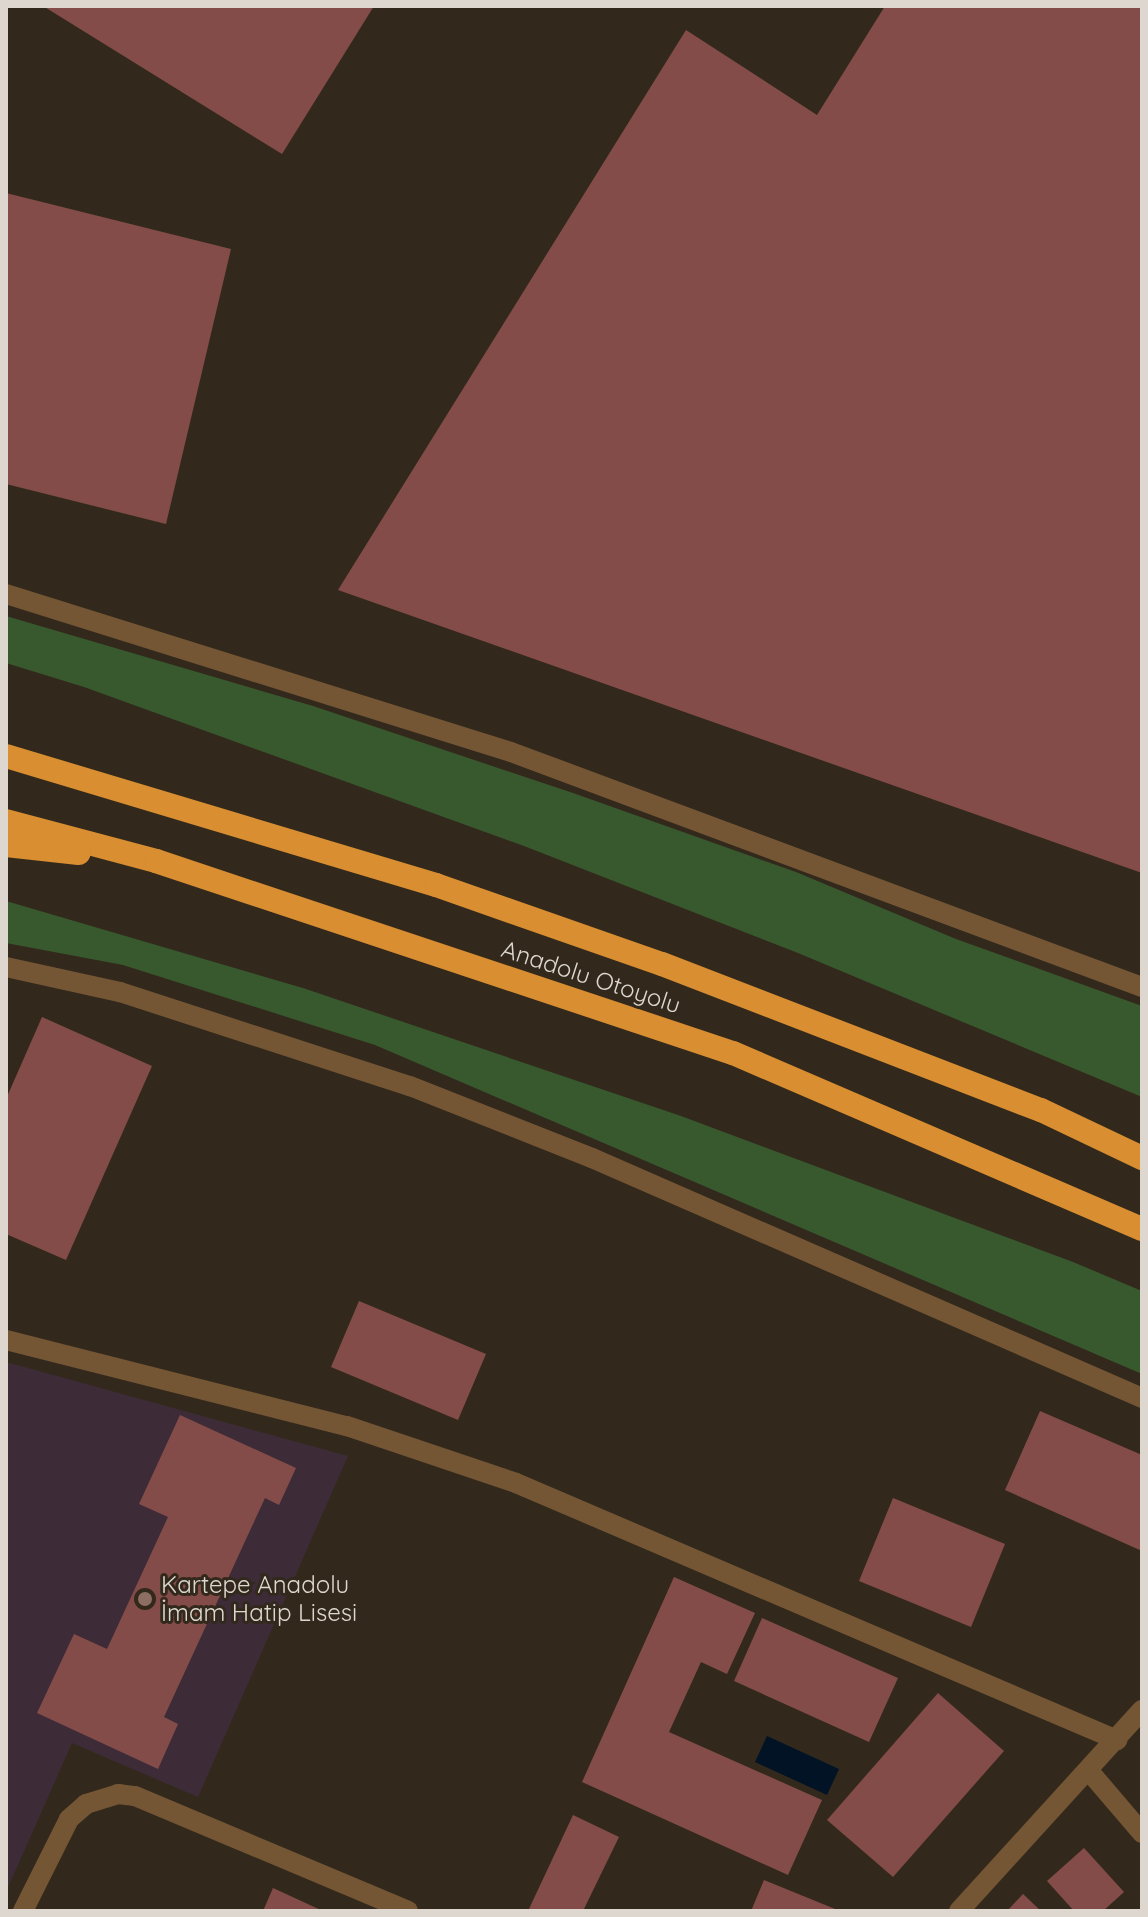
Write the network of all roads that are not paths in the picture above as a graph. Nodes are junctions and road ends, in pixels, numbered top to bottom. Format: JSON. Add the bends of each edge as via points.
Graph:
{"nodes":[{"id":1,"x":6,"y":594,"type":"edge"},
{"id":2,"x":6,"y":756,"type":"edge"},
{"id":3,"x":6,"y":821,"type":"edge"},
{"id":4,"x":6,"y":845,"type":"edge"},
{"id":5,"x":156,"y":861,"type":"junction"},
{"id":6,"x":6,"y":967,"type":"edge"},
{"id":7,"x":1142,"y":987,"type":"edge"},
{"id":8,"x":1142,"y":1158,"type":"edge"},
{"id":9,"x":1142,"y":1229,"type":"edge"},
{"id":10,"x":6,"y":1340,"type":"edge"},
{"id":11,"x":1142,"y":1398,"type":"edge"},
{"id":12,"x":1142,"y":1710,"type":"edge"},
{"id":13,"x":1117,"y":1740,"type":"junction"},
{"id":14,"x":1089,"y":1771,"type":"junction"},
{"id":15,"x":1142,"y":1833,"type":"edge"},
{"id":16,"x":23,"y":1911,"type":"edge"},
{"id":17,"x":408,"y":1911,"type":"edge"},
{"id":18,"x":959,"y":1911,"type":"edge"}],
"edges":[{"from":1,"to":7,"type":"street","via":[[511,752]]},
{"from":2,"to":8,"type":"highway","name":"Anadolu Otoyolu","via":[[436,885],[647,959],[1041,1110]]},
{"from":3,"to":5,"type":"highway","name":"Anadolu Otoyolu"},
{"from":4,"to":5,"type":"highway"},
{"from":5,"to":9,"type":"highway","name":"Anadolu Otoyolu","via":[[733,1053]]},
{"from":6,"to":11,"type":"street","via":[[120,992],[410,1086],[592,1158]]},
{"from":10,"to":13,"type":"street","via":[[347,1426],[516,1483]]},
{"from":12,"to":13,"type":"street"},
{"from":13,"to":14,"type":"street"},
{"from":14,"to":15,"type":"street"},
{"from":14,"to":18,"type":"street"},
{"from":16,"to":17,"type":"street","via":[[69,1819],[86,1804],[118,1794],[135,1796]]}]}
